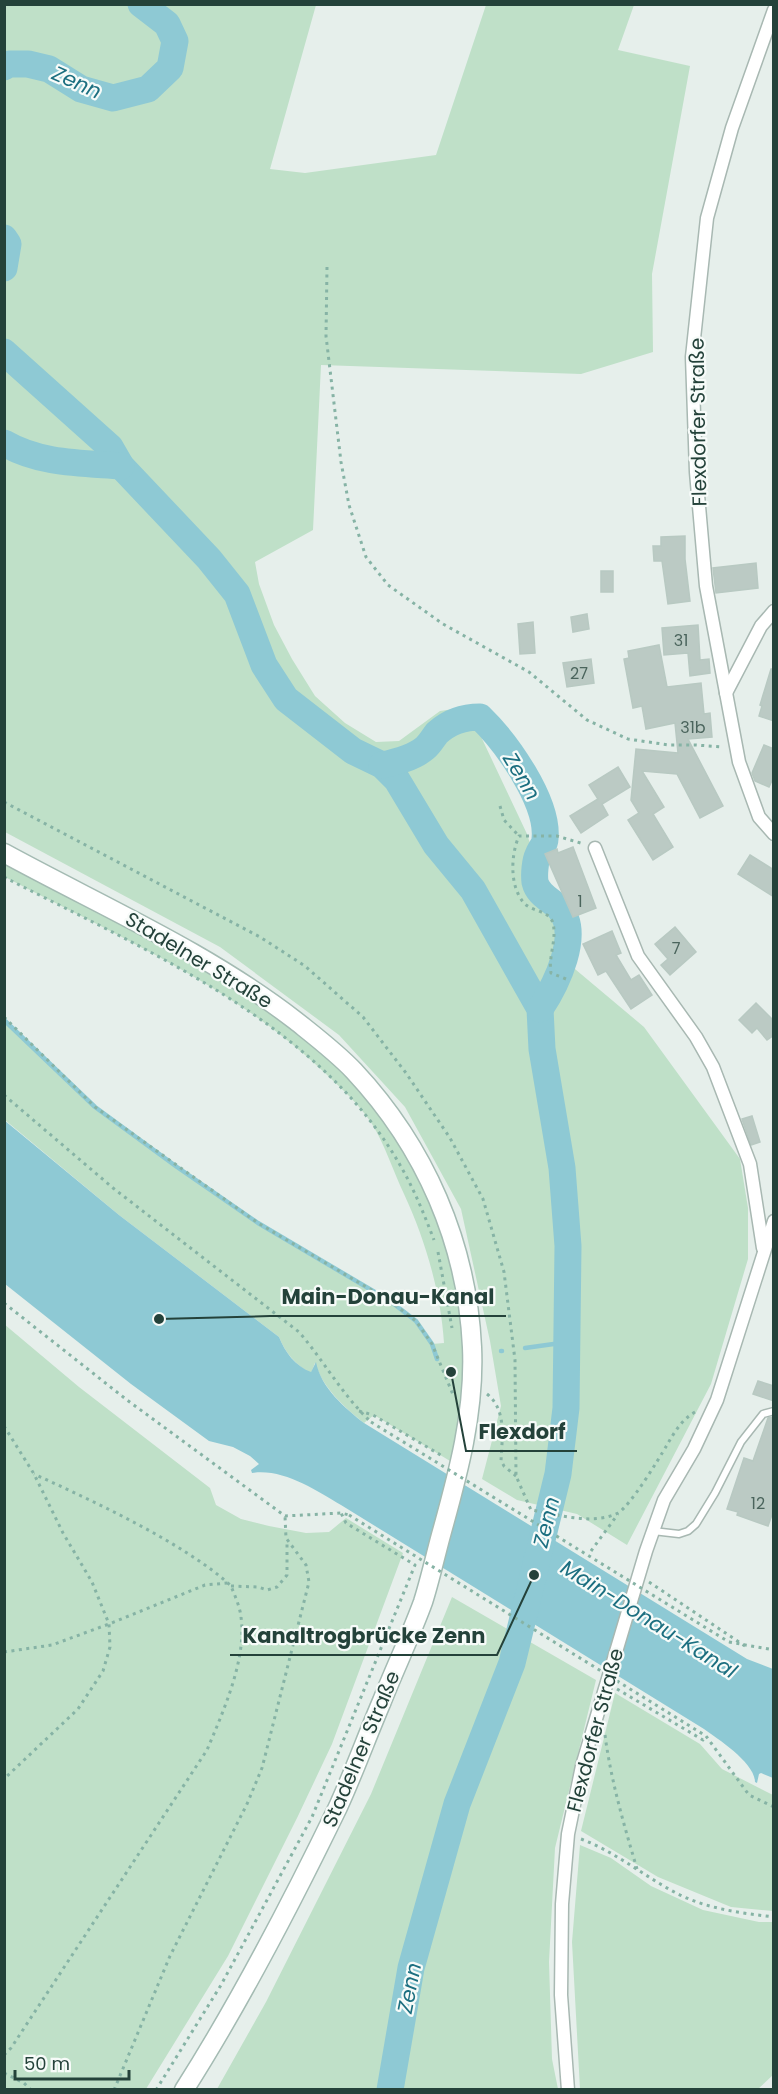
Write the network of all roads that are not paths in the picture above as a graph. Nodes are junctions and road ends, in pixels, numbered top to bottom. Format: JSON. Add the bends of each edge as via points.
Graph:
{"nodes":[{"id":1,"x":774,"y":10,"type":"edge"},
{"id":2,"x":774,"y":611,"type":"edge"},
{"id":3,"x":726,"y":693,"type":"junction"},
{"id":4,"x":774,"y":834,"type":"edge"},
{"id":5,"x":595,"y":848,"type":"road end"},
{"id":6,"x":4,"y":853,"type":"edge"},
{"id":7,"x":774,"y":1221,"type":"edge"},
{"id":8,"x":763,"y":1253,"type":"junction"},
{"id":9,"x":774,"y":1411,"type":"edge"},
{"id":10,"x":653,"y":1531,"type":"junction"},
{"id":11,"x":184,"y":2090,"type":"edge"},
{"id":12,"x":568,"y":2090,"type":"edge"}],
"edges":[{"from":1,"to":3,"type":"street","name":"Flexdorfer Straße","via":[[732,128],[707,218],[692,357],[696,472],[706,586]]},
{"from":2,"to":3,"type":"street","via":[[761,626]]},
{"from":3,"to":4,"type":"street","name":"Flexdorfer Straße","via":[[739,762],[759,817]]},
{"from":5,"to":8,"type":"street","name":"Flexdorfer Straße","via":[[638,956],[713,1067],[750,1164]]},
{"from":6,"to":11,"type":"main road","name":"Stadelner Straße","via":[[244,983],[318,1038],[353,1070],[394,1119],[433,1184],[466,1289],[472,1347],[469,1417],[460,1467],[423,1601],[339,1804],[260,1963]]},
{"from":7,"to":8,"type":"street","name":"Flexdorfer Straße"},
{"from":8,"to":10,"type":"street","name":"Flexdorfer Straße","via":[[717,1400],[664,1500]]},
{"from":9,"to":10,"type":"lane","via":[[763,1414],[741,1442],[696,1524],[678,1534]]},
{"from":10,"to":12,"type":"street","name":"Flexdorfer Straße","via":[[582,1766],[568,1834],[561,1995]]}]}
